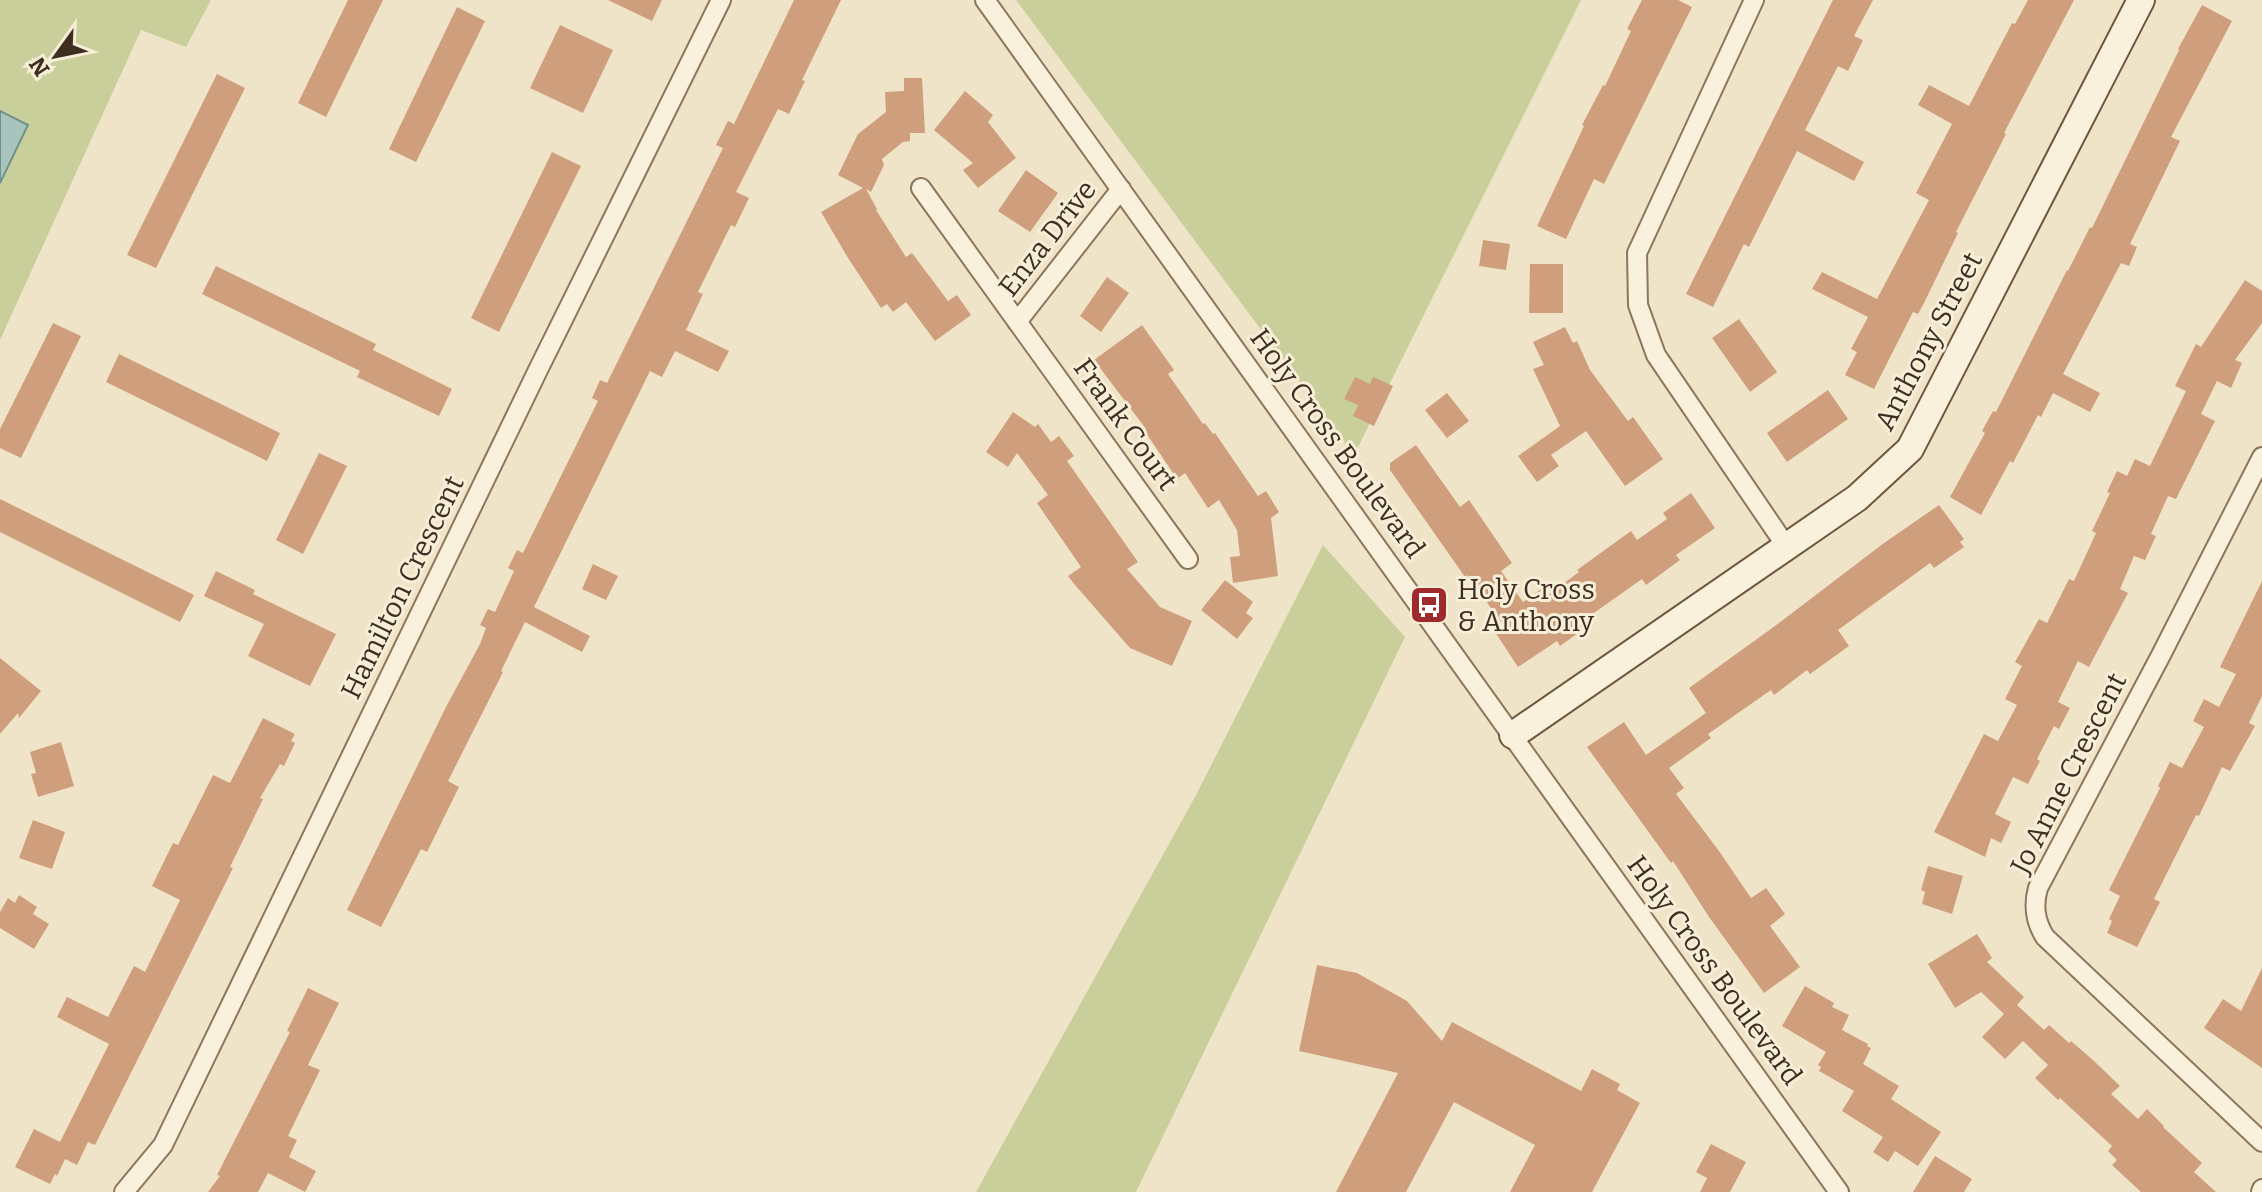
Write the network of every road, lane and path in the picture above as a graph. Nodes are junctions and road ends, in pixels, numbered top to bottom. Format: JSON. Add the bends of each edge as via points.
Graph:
{"nodes":[{"id":1,"x":721,"y":0,"type":"edge"},
{"id":2,"x":985,"y":0,"type":"edge"},
{"id":3,"x":1754,"y":0,"type":"edge"},
{"id":4,"x":2141,"y":0,"type":"edge"},
{"id":5,"x":921,"y":188,"type":"dead end"},
{"id":6,"x":1121,"y":189,"type":"junction"},
{"id":7,"x":1017,"y":322,"type":"junction"},
{"id":8,"x":2262,"y":457,"type":"edge"},
{"id":9,"x":1786,"y":546,"type":"junction"},
{"id":10,"x":1188,"y":559,"type":"dead end"},
{"id":11,"x":1513,"y":735,"type":"junction"},
{"id":12,"x":2262,"y":1142,"type":"edge"},
{"id":13,"x":124,"y":1192,"type":"edge"},
{"id":14,"x":1839,"y":1192,"type":"edge"}],
"edges":[{"from":1,"to":13,"type":"street","name":"Hamilton Crescent","via":[[163,1145]]},
{"from":2,"to":6,"type":"street","name":"Holy Cross Boulevard"},
{"from":3,"to":9,"type":"street","via":[[1637,253],[1638,305],[1656,355]]},
{"from":4,"to":9,"type":"street","name":"Anthony Street","via":[[1910,449],[1857,498]]},
{"from":5,"to":7,"type":"street","name":"Frank Court"},
{"from":6,"to":7,"type":"street","name":"Enza Drive"},
{"from":6,"to":11,"type":"street","name":"Holy Cross Boulevard"},
{"from":7,"to":10,"type":"street","name":"Frank Court"},
{"from":8,"to":12,"type":"street","name":"Jo Anne Crescent","via":[[2038,888],[2035,904],[2045,937]]},
{"from":9,"to":11,"type":"street","name":"Anthony Street"},
{"from":11,"to":14,"type":"street","name":"Holy Cross Boulevard"}]}
